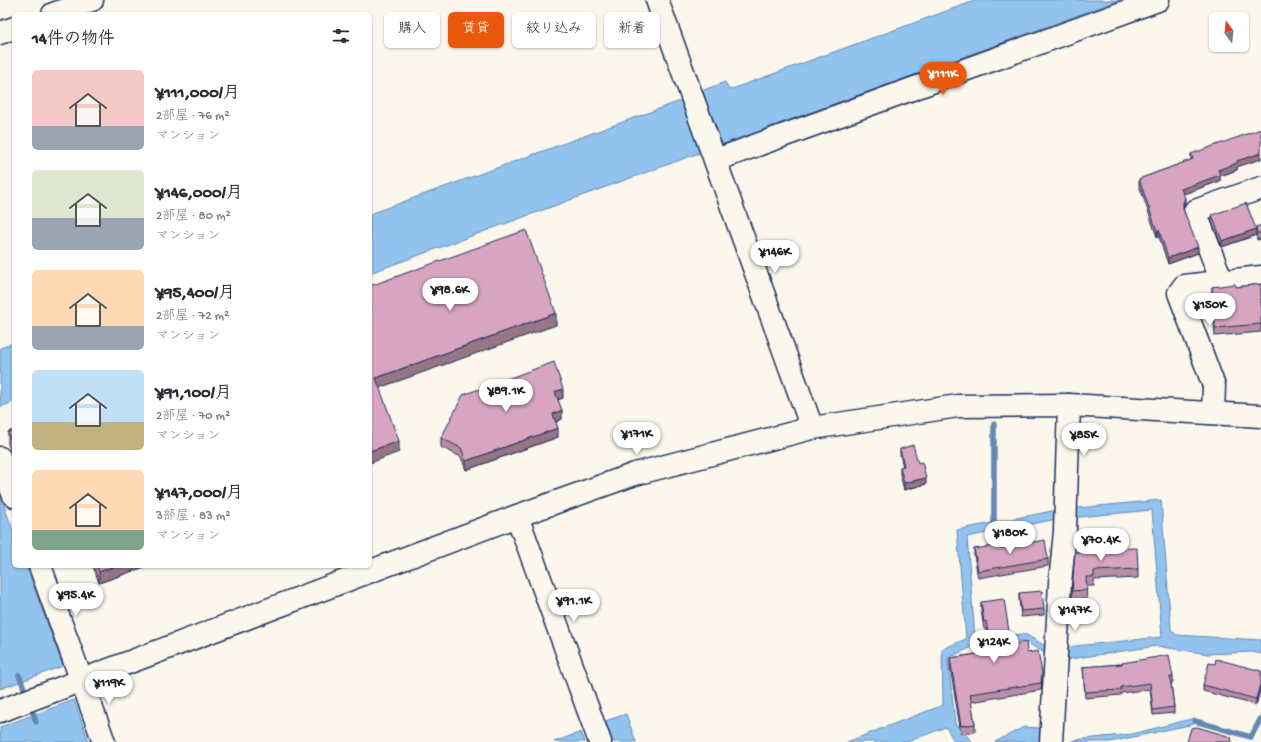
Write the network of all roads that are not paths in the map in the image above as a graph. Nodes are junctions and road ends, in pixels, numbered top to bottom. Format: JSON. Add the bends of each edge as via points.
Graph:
{"nodes":[{"id":1,"x":92,"y":0,"type":"edge"},
{"id":2,"x":657,"y":0,"type":"edge"},
{"id":3,"x":1158,"y":0,"type":"edge"},
{"id":4,"x":59,"y":12,"type":"edge"},
{"id":5,"x":12,"y":29,"type":"edge"},
{"id":6,"x":0,"y":33,"type":"edge"},
{"id":7,"x":716,"y":160,"type":"junction"},
{"id":8,"x":1261,"y":188,"type":"edge"},
{"id":9,"x":1261,"y":277,"type":"edge"},
{"id":10,"x":1222,"y":282,"type":"junction"},
{"id":11,"x":1069,"y":404,"type":"junction"},
{"id":12,"x":1213,"y":413,"type":"junction"},
{"id":13,"x":1261,"y":416,"type":"edge"},
{"id":14,"x":812,"y":428,"type":"junction"},
{"id":15,"x":0,"y":458,"type":"edge"},
{"id":16,"x":12,"y":491,"type":"edge"},
{"id":17,"x":517,"y":516,"type":"junction"},
{"id":18,"x":41,"y":568,"type":"edge"},
{"id":19,"x":81,"y":679,"type":"junction"},
{"id":20,"x":0,"y":711,"type":"edge"},
{"id":21,"x":104,"y":742,"type":"edge"},
{"id":22,"x":600,"y":742,"type":"edge"},
{"id":23,"x":1051,"y":742,"type":"edge"}],
"edges":[{"from":1,"to":4,"type":"street"},
{"from":2,"to":7,"type":"street"},
{"from":3,"to":7,"type":"street"},
{"from":5,"to":6,"type":"street"},
{"from":7,"to":14,"type":"street"},
{"from":8,"to":10,"type":"street","via":[[1195,211]]},
{"from":9,"to":10,"type":"street"},
{"from":10,"to":12,"type":"street","via":[[1184,286],[1179,293],[1214,386]]},
{"from":11,"to":12,"type":"street"},
{"from":11,"to":14,"type":"street","via":[[958,406]]},
{"from":11,"to":23,"type":"street"},
{"from":12,"to":13,"type":"street"},
{"from":14,"to":17,"type":"street","via":[[635,474]]},
{"from":15,"to":16,"type":"street"},
{"from":17,"to":19,"type":"street"},
{"from":17,"to":22,"type":"street"},
{"from":18,"to":19,"type":"street"},
{"from":19,"to":20,"type":"street"},
{"from":19,"to":21,"type":"street"}]}
